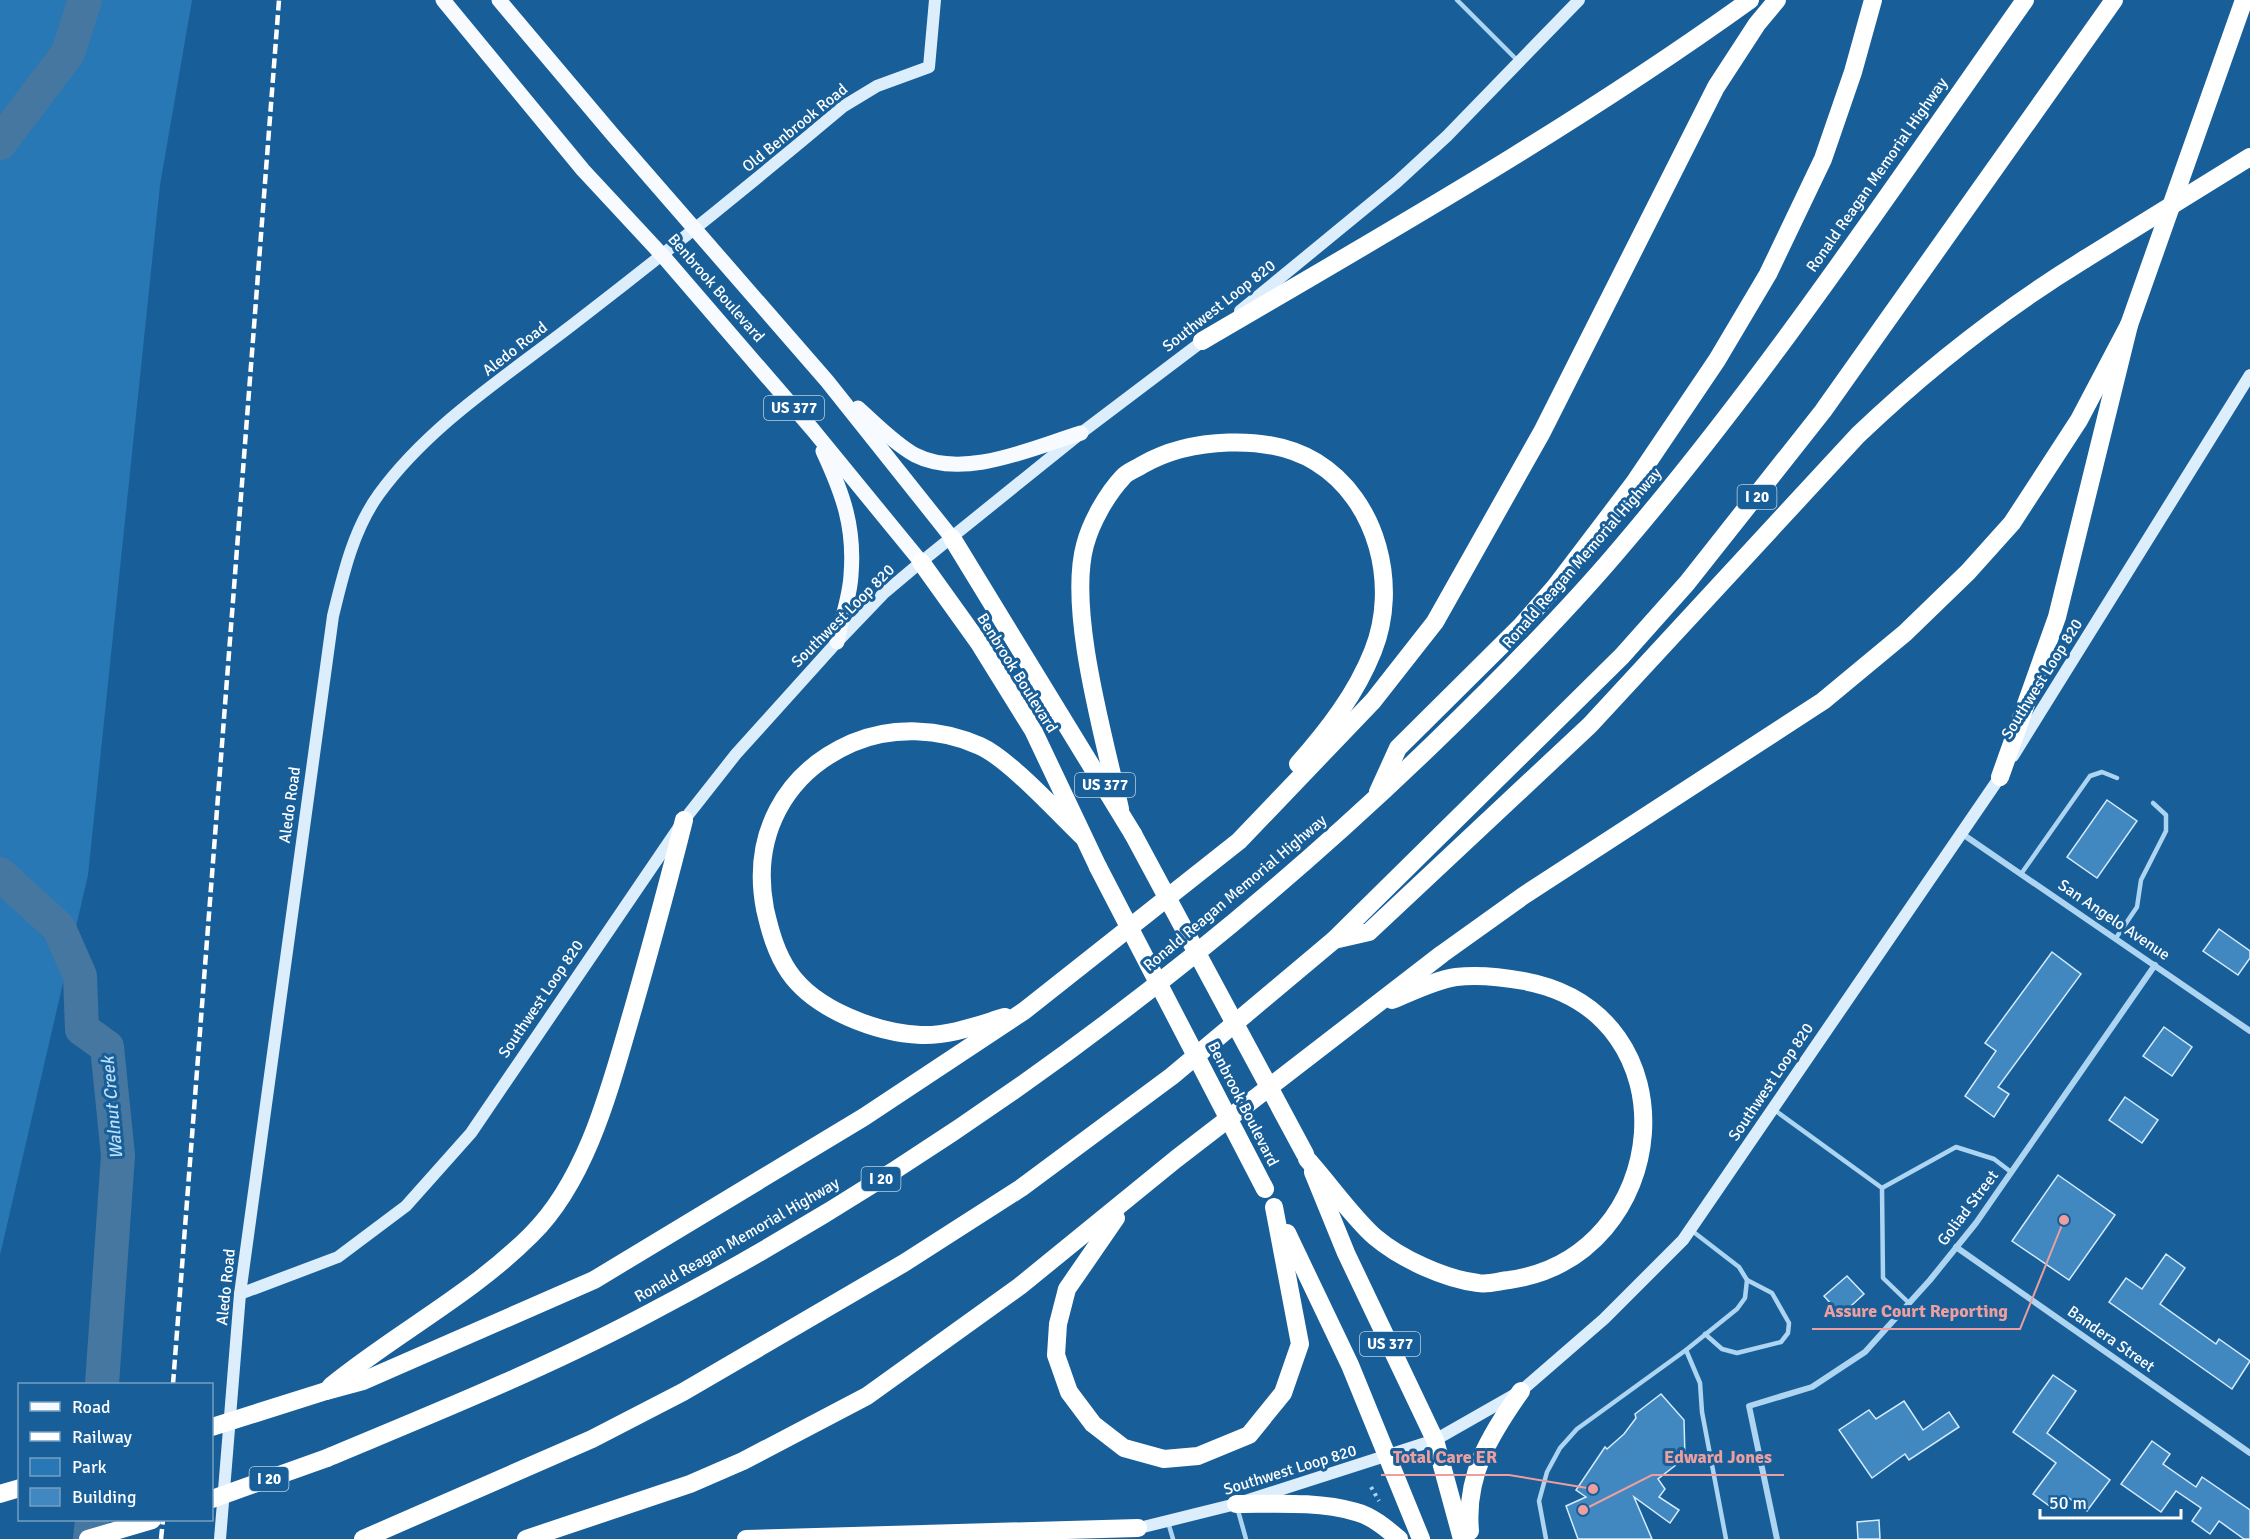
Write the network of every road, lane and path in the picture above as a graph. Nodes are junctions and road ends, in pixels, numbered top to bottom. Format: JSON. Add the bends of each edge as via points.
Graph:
{"nodes":[{"id":1,"x":444,"y":0,"type":"edge"},
{"id":2,"x":499,"y":0,"type":"edge"},
{"id":3,"x":935,"y":0,"type":"edge"},
{"id":4,"x":1457,"y":0,"type":"edge"},
{"id":5,"x":1579,"y":0,"type":"edge"},
{"id":6,"x":1750,"y":0,"type":"edge"},
{"id":7,"x":1777,"y":0,"type":"edge"},
{"id":8,"x":1873,"y":0,"type":"edge"},
{"id":9,"x":2025,"y":0,"type":"edge"},
{"id":10,"x":2114,"y":0,"type":"edge"},
{"id":11,"x":2244,"y":0,"type":"edge"},
{"id":12,"x":1520,"y":62,"type":"junction"},
{"id":13,"x":2250,"y":157,"type":"edge"},
{"id":14,"x":695,"y":229,"type":"junction"},
{"id":15,"x":663,"y":256,"type":"junction"},
{"id":16,"x":2129,"y":325,"type":"junction"},
{"id":17,"x":1202,"y":341,"type":"junction"},
{"id":18,"x":2250,"y":375,"type":"edge"},
{"id":19,"x":827,"y":381,"type":"junction"},
{"id":20,"x":813,"y":430,"type":"junction"},
{"id":21,"x":1081,"y":433,"type":"junction"},
{"id":22,"x":952,"y":538,"type":"junction"},
{"id":23,"x":921,"y":562,"type":"junction"},
{"id":24,"x":837,"y":642,"type":"junction"},
{"id":25,"x":2000,"y":777,"type":"junction"},
{"id":26,"x":2117,"y":778,"type":"dead end"},
{"id":27,"x":1374,"y":802,"type":"junction"},
{"id":28,"x":2153,"y":802,"type":"dead end"},
{"id":29,"x":1120,"y":809,"type":"junction"},
{"id":30,"x":1265,"y":816,"type":"junction"},
{"id":31,"x":684,"y":820,"type":"junction"},
{"id":32,"x":1961,"y":833,"type":"junction"},
{"id":33,"x":1082,"y":836,"type":"junction"},
{"id":34,"x":2021,"y":874,"type":"junction"},
{"id":35,"x":2116,"y":938,"type":"junction"},
{"id":36,"x":1334,"y":940,"type":"junction"},
{"id":37,"x":2155,"y":964,"type":"junction"},
{"id":38,"x":1379,"y":1004,"type":"junction"},
{"id":39,"x":1024,"y":1011,"type":"junction"},
{"id":40,"x":2250,"y":1031,"type":"edge"},
{"id":41,"x":1773,"y":1109,"type":"junction"},
{"id":42,"x":1306,"y":1156,"type":"junction"},
{"id":43,"x":2011,"y":1172,"type":"junction"},
{"id":44,"x":1882,"y":1188,"type":"junction"},
{"id":45,"x":1125,"y":1202,"type":"junction"},
{"id":46,"x":1274,"y":1207,"type":"junction"},
{"id":47,"x":1690,"y":1230,"type":"junction"},
{"id":48,"x":1956,"y":1247,"type":"junction"},
{"id":49,"x":1747,"y":1280,"type":"junction"},
{"id":50,"x":240,"y":1294,"type":"junction"},
{"id":51,"x":1909,"y":1303,"type":"junction"},
{"id":52,"x":1705,"y":1334,"type":"junction"},
{"id":53,"x":1686,"y":1350,"type":"junction"},
{"id":54,"x":326,"y":1391,"type":"junction"},
{"id":55,"x":1521,"y":1391,"type":"junction"},
{"id":56,"x":213,"y":1427,"type":"edge"},
{"id":57,"x":1435,"y":1440,"type":"junction"},
{"id":58,"x":2250,"y":1453,"type":"edge"},
{"id":59,"x":1388,"y":1457,"type":"junction"},
{"id":60,"x":1371,"y":1487,"type":"dead end"},
{"id":61,"x":18,"y":1489,"type":"edge"},
{"id":62,"x":0,"y":1494,"type":"edge"},
{"id":63,"x":213,"y":1499,"type":"edge"},
{"id":64,"x":1379,"y":1502,"type":"dead end"},
{"id":65,"x":1236,"y":1504,"type":"junction"},
{"id":66,"x":149,"y":1521,"type":"edge"},
{"id":67,"x":1167,"y":1521,"type":"junction"},
{"id":68,"x":1138,"y":1528,"type":"junction"},
{"id":69,"x":88,"y":1539,"type":"edge"},
{"id":70,"x":220,"y":1539,"type":"edge"},
{"id":71,"x":363,"y":1539,"type":"edge"},
{"id":72,"x":526,"y":1539,"type":"edge"},
{"id":73,"x":746,"y":1539,"type":"edge"},
{"id":74,"x":1096,"y":1539,"type":"edge"},
{"id":75,"x":1173,"y":1539,"type":"edge"},
{"id":76,"x":1246,"y":1539,"type":"edge"},
{"id":77,"x":1399,"y":1539,"type":"edge"},
{"id":78,"x":1421,"y":1539,"type":"edge"},
{"id":79,"x":1462,"y":1539,"type":"edge"},
{"id":80,"x":1471,"y":1539,"type":"edge"},
{"id":81,"x":1546,"y":1539,"type":"edge"},
{"id":82,"x":1726,"y":1539,"type":"edge"},
{"id":83,"x":1777,"y":1539,"type":"edge"}],
"edges":[{"from":1,"to":15,"type":"main road","name":"Benbrook Boulevard","number":"US 377","via":[[583,170]]},
{"from":2,"to":14,"type":"main road","name":"Benbrook Boulevard","number":"US 377"},
{"from":3,"to":14,"type":"main road","name":"Old Benbrook Road","via":[[929,67],[877,86],[844,106]]},
{"from":4,"to":12,"type":"lane"},
{"from":5,"to":12,"type":"main road","name":"Southwest Loop 820"},
{"from":6,"to":17,"type":"highway","via":[[1663,62],[1443,200]]},
{"from":7,"to":30,"type":"highway","via":[[1716,87],[1542,432],[1435,622],[1373,701]]},
{"from":8,"to":27,"type":"highway","via":[[1822,159],[1768,274],[1717,360],[1634,483],[1555,587],[1398,748]]},
{"from":9,"to":27,"type":"highway","name":"Ronald Reagan Memorial Highway","number":"I 20","via":[[1765,368],[1691,464],[1522,657]]},
{"from":10,"to":36,"type":"highway","number":"I 20","via":[[1823,411],[1687,583],[1622,656]]},
{"from":11,"to":16,"type":"highway"},
{"from":12,"to":17,"type":"main road","name":"Southwest Loop 820","via":[[1397,182]]},
{"from":13,"to":36,"type":"highway","bridge":true,"via":[[2020,299],[1899,396],[1858,435],[1590,725],[1369,932]]},
{"from":14,"to":15,"type":"main road","name":"Aledo Road"},
{"from":14,"to":19,"type":"main road","name":"Benbrook Boulevard","number":"US 377"},
{"from":15,"to":20,"type":"main road","name":"Benbrook Boulevard","number":"US 377"},
{"from":15,"to":50,"type":"main road","name":"Aledo Road","via":[[420,446],[378,496],[357,535],[333,616]]},
{"from":16,"to":25,"type":"highway","via":[[2057,617]]},
{"from":16,"to":38,"type":"highway","via":[[2079,420],[2012,523],[1905,633],[1823,701],[1523,896]]},
{"from":17,"to":21,"type":"main road","name":"Southwest Loop 820"},
{"from":18,"to":25,"type":"main road","name":"Southwest Loop 820"},
{"from":19,"to":21,"type":"main road","via":[[901,446],[932,462],[981,463]]},
{"from":19,"to":22,"type":"main road","name":"Benbrook Boulevard","number":"US 377"},
{"from":20,"to":23,"type":"main road","name":"Benbrook Boulevard","number":"US 377"},
{"from":20,"to":24,"type":"main road","via":[[844,496],[852,541],[851,576]]},
{"from":21,"to":22,"type":"main road","name":"Southwest Loop 820"},
{"from":22,"to":23,"type":"main road","name":"Southwest Loop 820"},
{"from":22,"to":29,"type":"highway","name":"Benbrook Boulevard","number":"US 377"},
{"from":23,"to":24,"type":"main road","name":"Southwest Loop 820","via":[[883,594]]},
{"from":23,"to":33,"type":"highway","name":"Benbrook Boulevard","number":"US 377","via":[[1033,730]]},
{"from":24,"to":31,"type":"main road","name":"Southwest Loop 820","via":[[736,754]]},
{"from":25,"to":32,"type":"main road","name":"Southwest Loop 820"},
{"from":26,"to":34,"type":"lane","via":[[2102,772],[2090,776]]},
{"from":27,"to":63,"type":"highway","name":"Ronald Reagan Memorial Highway","number":"I 20","bridge":true,"via":[[1255,906],[1005,1098],[749,1258],[637,1320],[520,1375],[327,1458]]},
{"from":28,"to":35,"type":"lane","via":[[2166,814],[2166,831],[2141,880],[2137,907]]},
{"from":29,"to":30,"type":"highway","via":[[1084,634],[1081,587],[1085,544],[1105,501],[1124,476],[1155,458],[1201,444],[1235,442],[1277,448],[1316,462],[1347,488],[1367,517],[1384,578],[1382,615],[1373,650],[1348,702],[1286,778]]},
{"from":29,"to":42,"type":"highway","name":"Benbrook Boulevard","number":"US 377","bridge":true},
{"from":30,"to":39,"type":"highway","via":[[1239,841]]},
{"from":31,"to":50,"type":"main road","name":"Southwest Loop 820","via":[[471,1133],[406,1206],[338,1257]]},
{"from":31,"to":54,"type":"highway","via":[[609,1091],[575,1176],[532,1234],[497,1266]]},
{"from":32,"to":34,"type":"street","name":"San Angelo Avenue"},
{"from":32,"to":41,"type":"main road","name":"Southwest Loop 820"},
{"from":33,"to":39,"type":"highway","via":[[1019,776],[981,747],[943,734],[902,730],[865,737],[828,754],[796,782],[774,816],[762,852],[763,895],[771,936],[790,973],[823,1004],[854,1020],[922,1035],[957,1031]]},
{"from":33,"to":46,"type":"highway","name":"Benbrook Boulevard","number":"US 377","bridge":true},
{"from":34,"to":35,"type":"street","name":"San Angelo Avenue"},
{"from":35,"to":37,"type":"street","name":"San Angelo Avenue"},
{"from":36,"to":71,"type":"highway","number":"I 20","via":[[1172,1076],[1021,1188],[904,1263],[683,1392],[592,1439]]},
{"from":37,"to":40,"type":"street","name":"San Angelo Avenue"},
{"from":37,"to":43,"type":"street","name":"Goliad Street"},
{"from":38,"to":42,"type":"highway","via":[[1455,977],[1498,976],[1547,986],[1588,1007],[1620,1037],[1637,1075],[1644,1124],[1637,1170],[1623,1202],[1580,1255],[1522,1278],[1480,1284],[1451,1278],[1421,1265],[1375,1237]]},
{"from":38,"to":45,"type":"highway"},
{"from":39,"to":54,"type":"highway","via":[[884,1105],[594,1280],[363,1381]]},
{"from":41,"to":44,"type":"lane"},
{"from":41,"to":47,"type":"main road","name":"Southwest Loop 820"},
{"from":42,"to":57,"type":"highway","name":"Benbrook Boulevard","number":"US 377","via":[[1346,1253]]},
{"from":43,"to":44,"type":"lane","via":[[1994,1159],[1956,1147]]},
{"from":43,"to":48,"type":"street","name":"Goliad Street"},
{"from":44,"to":51,"type":"lane","via":[[1883,1278]]},
{"from":45,"to":46,"type":"highway","via":[[1067,1289],[1058,1324],[1056,1355],[1069,1392],[1093,1425],[1124,1448],[1164,1459],[1198,1456],[1249,1435],[1283,1393],[1300,1344]]},
{"from":45,"to":72,"type":"highway","via":[[1020,1286],[867,1396],[690,1484]]},
{"from":46,"to":59,"type":"highway","name":"Benbrook Boulevard","number":"US 377","via":[[1350,1365]]},
{"from":47,"to":49,"type":"lane","via":[[1729,1257]]},
{"from":47,"to":55,"type":"main road","name":"Southwest Loop 820","via":[[1604,1319]]},
{"from":48,"to":51,"type":"street","name":"Goliad Street"},
{"from":48,"to":58,"type":"street","name":"Bandera Street"},
{"from":49,"to":52,"type":"lane","via":[[1745,1298],[1737,1309]]},
{"from":49,"to":52,"type":"lane","via":[[1772,1293],[1789,1323],[1781,1342],[1737,1353],[1722,1349]]},
{"from":50,"to":70,"type":"main road","name":"Aledo Road"},
{"from":51,"to":83,"type":"street","name":"Goliad Street","via":[[1865,1352],[1812,1387],[1749,1406]]},
{"from":52,"to":53,"type":"lane"},
{"from":53,"to":81,"type":"lane","via":[[1577,1429],[1560,1448],[1547,1472],[1539,1501]]},
{"from":53,"to":82,"type":"lane","via":[[1700,1383]]},
{"from":54,"to":56,"type":"highway","bridge":true},
{"from":55,"to":57,"type":"main road","name":"Southwest Loop 820"},
{"from":55,"to":80,"type":"highway","via":[[1490,1435],[1477,1468],[1468,1506]]},
{"from":57,"to":59,"type":"main road","name":"Southwest Loop 820"},
{"from":57,"to":79,"type":"highway","name":"Benbrook Boulevard","number":"US 377"},
{"from":59,"to":65,"type":"main road","name":"Southwest Loop 820"},
{"from":59,"to":78,"type":"highway","name":"Benbrook Boulevard","number":"US 377"},
{"from":60,"to":64,"type":"path"},
{"from":61,"to":62,"type":"highway"},
{"from":65,"to":67,"type":"main road","name":"Southwest Loop 820"},
{"from":65,"to":76,"type":"lane"},
{"from":65,"to":77,"type":"highway","via":[[1306,1504],[1357,1512]]},
{"from":66,"to":69,"type":"highway"},
{"from":67,"to":68,"type":"main road","name":"Southwest Loop 820"},
{"from":67,"to":75,"type":"lane"},
{"from":68,"to":73,"type":"highway"},
{"from":68,"to":74,"type":"main road","name":"Southwest Loop 820"}]}
